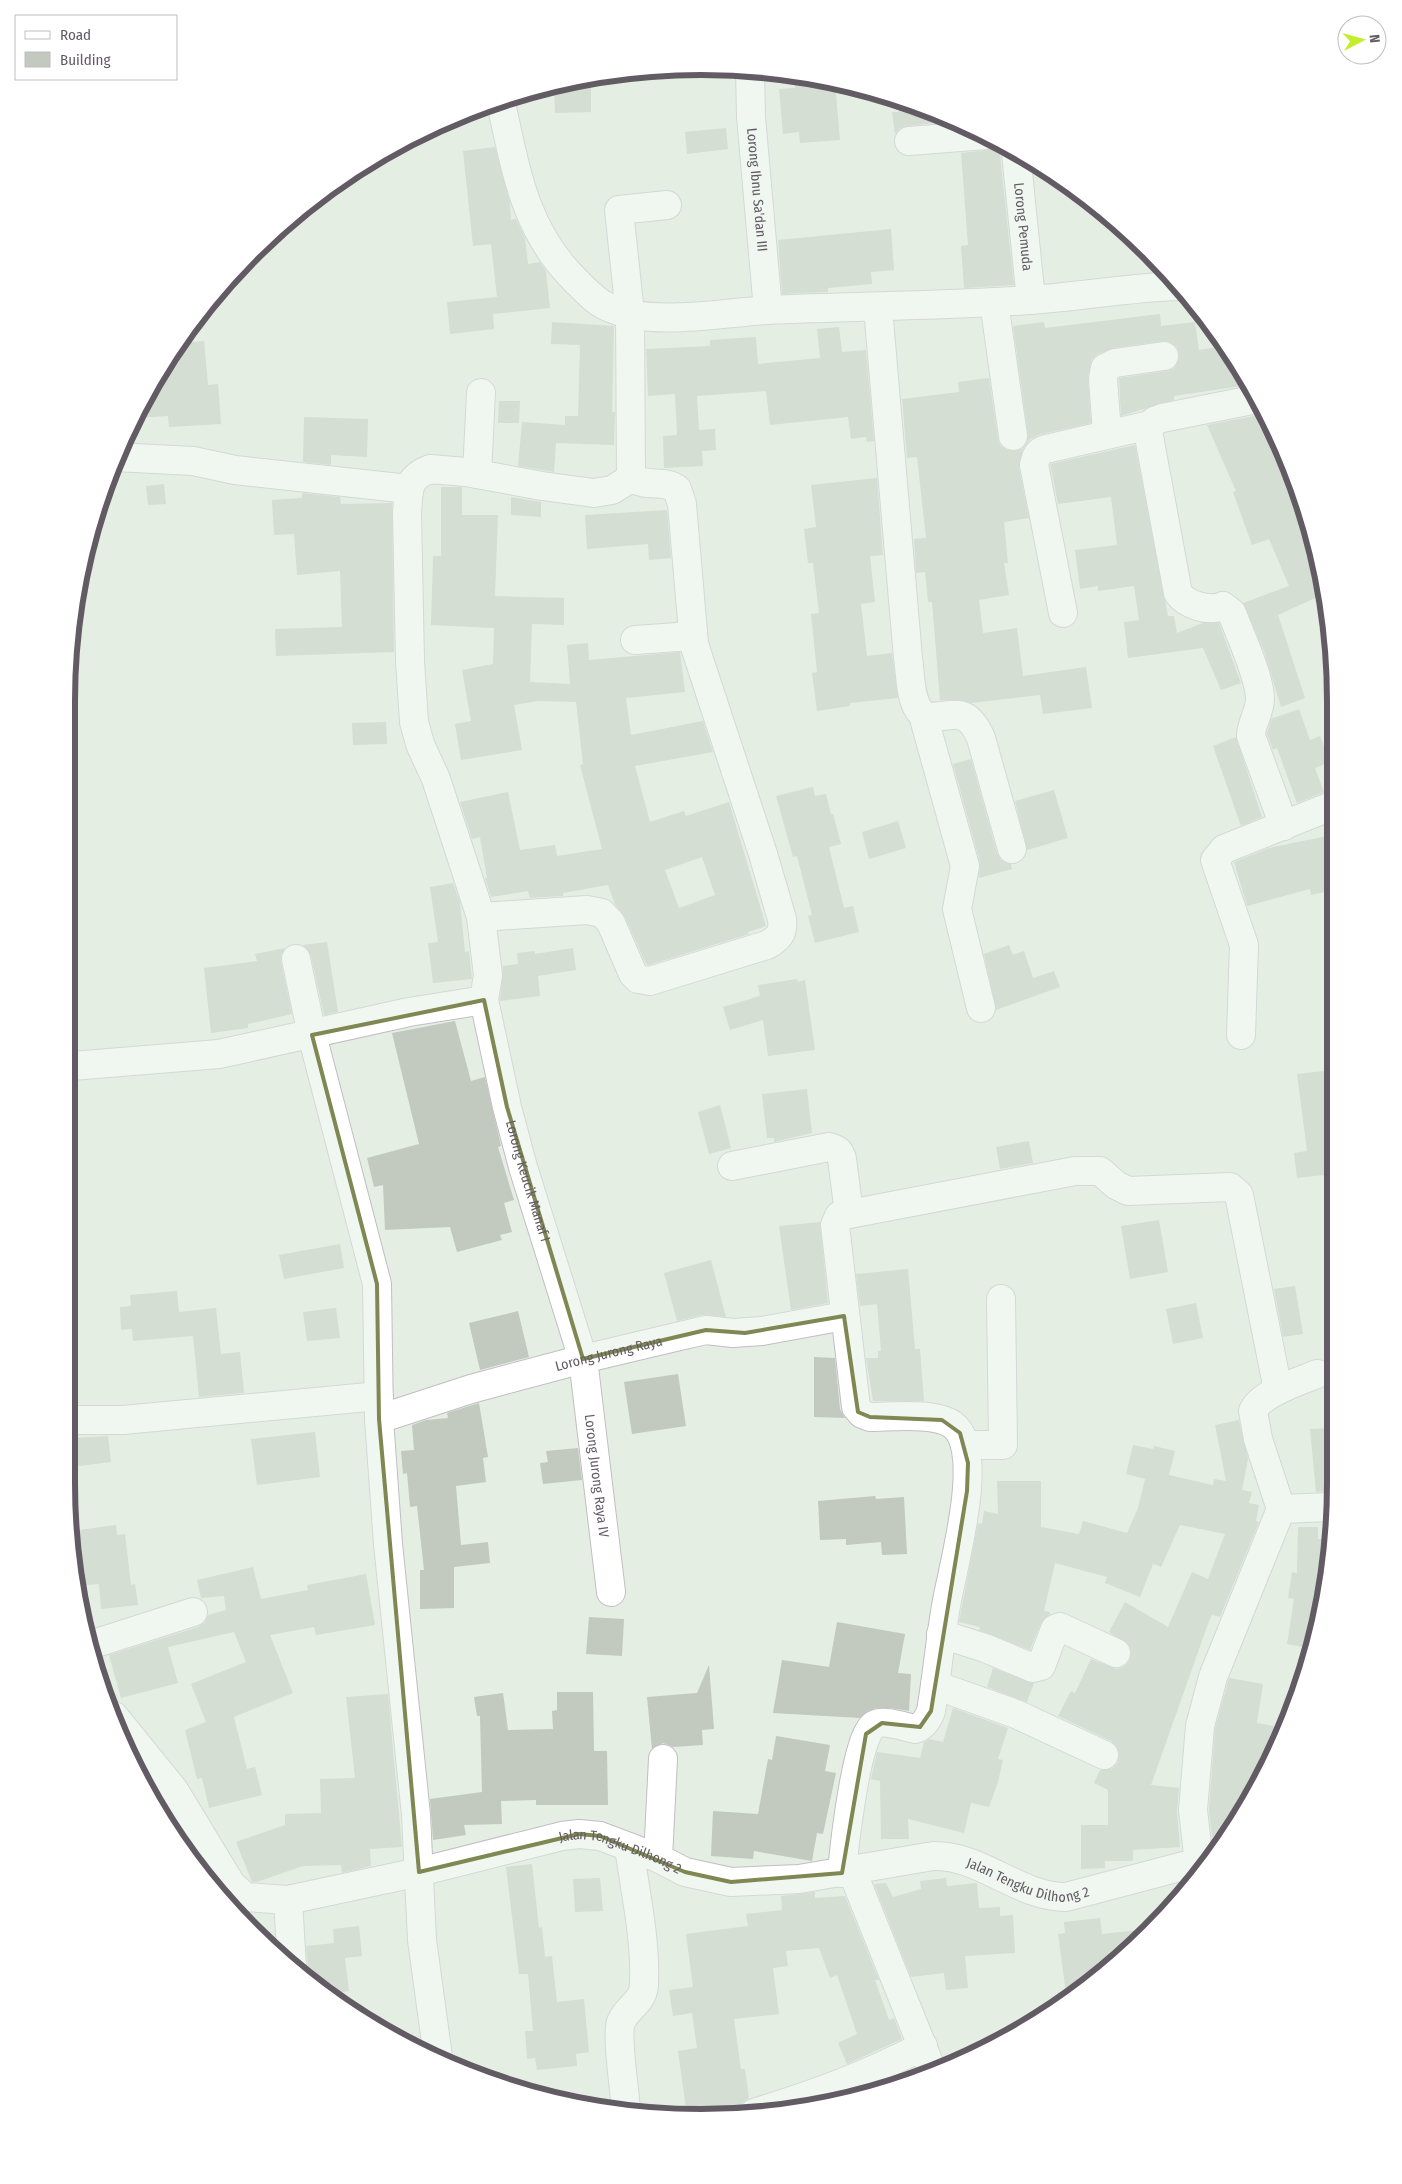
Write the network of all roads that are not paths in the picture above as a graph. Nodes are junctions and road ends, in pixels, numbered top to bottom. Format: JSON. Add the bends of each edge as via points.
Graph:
{"nodes":[{"id":1,"x":750,"y":77,"type":"edge"},
{"id":2,"x":502,"y":107,"type":"edge"},
{"id":3,"x":970,"y":136,"type":"edge"},
{"id":4,"x":909,"y":141,"type":"dead end"},
{"id":5,"x":1017,"y":161,"type":"edge"},
{"id":6,"x":667,"y":206,"type":"dead end"},
{"id":7,"x":1171,"y":287,"type":"edge"},
{"id":8,"x":1031,"y":300,"type":"junction"},
{"id":9,"x":994,"y":302,"type":"junction"},
{"id":10,"x":878,"y":308,"type":"junction"},
{"id":11,"x":768,"y":310,"type":"junction"},
{"id":12,"x":630,"y":314,"type":"junction"},
{"id":13,"x":1164,"y":356,"type":"dead end"},
{"id":14,"x":480,"y":392,"type":"dead end"},
{"id":15,"x":1250,"y":400,"type":"edge"},
{"id":16,"x":1150,"y":425,"type":"junction"},
{"id":17,"x":1107,"y":433,"type":"junction"},
{"id":18,"x":1013,"y":436,"type":"dead end"},
{"id":19,"x":125,"y":457,"type":"edge"},
{"id":20,"x":477,"y":474,"type":"junction"},
{"id":21,"x":631,"y":478,"type":"junction"},
{"id":22,"x":409,"y":489,"type":"junction"},
{"id":23,"x":1063,"y":613,"type":"dead end"},
{"id":24,"x":692,"y":636,"type":"junction"},
{"id":25,"x":635,"y":640,"type":"dead end"},
{"id":26,"x":922,"y":715,"type":"junction"},
{"id":27,"x":1327,"y":808,"type":"edge"},
{"id":28,"x":1284,"y":826,"type":"junction"},
{"id":29,"x":1012,"y":849,"type":"dead end"},
{"id":30,"x":481,"y":917,"type":"junction"},
{"id":31,"x":296,"y":959,"type":"dead end"},
{"id":32,"x":484,"y":1000,"type":"junction"},
{"id":33,"x":981,"y":1008,"type":"dead end"},
{"id":34,"x":312,"y":1035,"type":"junction"},
{"id":35,"x":1241,"y":1035,"type":"dead end"},
{"id":36,"x":75,"y":1066,"type":"edge"},
{"id":37,"x":732,"y":1166,"type":"dead end"},
{"id":38,"x":849,"y":1213,"type":"junction"},
{"id":39,"x":1001,"y":1299,"type":"dead end"},
{"id":40,"x":844,"y":1316,"type":"junction"},
{"id":41,"x":583,"y":1359,"type":"junction"},
{"id":42,"x":1317,"y":1374,"type":"dead end"},
{"id":43,"x":1278,"y":1390,"type":"junction"},
{"id":44,"x":379,"y":1408,"type":"junction"},
{"id":45,"x":75,"y":1420,"type":"edge"},
{"id":46,"x":965,"y":1445,"type":"junction"},
{"id":47,"x":1326,"y":1507,"type":"edge"},
{"id":48,"x":1281,"y":1509,"type":"junction"},
{"id":49,"x":611,"y":1592,"type":"dead end"},
{"id":50,"x":194,"y":1612,"type":"dead end"},
{"id":51,"x":941,"y":1634,"type":"junction"},
{"id":52,"x":96,"y":1643,"type":"edge"},
{"id":53,"x":1116,"y":1653,"type":"dead end"},
{"id":54,"x":935,"y":1685,"type":"junction"},
{"id":55,"x":133,"y":1744,"type":"edge"},
{"id":56,"x":1104,"y":1755,"type":"dead end"},
{"id":57,"x":663,"y":1759,"type":"dead end"},
{"id":58,"x":148,"y":1767,"type":"edge"},
{"id":59,"x":628,"y":1847,"type":"junction"},
{"id":60,"x":1204,"y":1856,"type":"edge"},
{"id":61,"x":658,"y":1858,"type":"junction"},
{"id":62,"x":1199,"y":1863,"type":"edge"},
{"id":63,"x":419,"y":1872,"type":"junction"},
{"id":64,"x":847,"y":1872,"type":"junction"},
{"id":65,"x":237,"y":1900,"type":"edge"},
{"id":66,"x":288,"y":1900,"type":"junction"},
{"id":67,"x":291,"y":1957,"type":"edge"},
{"id":68,"x":923,"y":2046,"type":"junction"},
{"id":69,"x":437,"y":2050,"type":"edge"},
{"id":70,"x":929,"y":2065,"type":"edge"},
{"id":71,"x":782,"y":2104,"type":"edge"},
{"id":72,"x":626,"y":2105,"type":"edge"}],
"edges":[{"from":1,"to":11,"type":"street","name":"Lorong Ibnu Sa'dan III"},
{"from":2,"to":12,"type":"street","via":[[519,186],[539,234],[552,255],[587,292],[607,307]]},
{"from":3,"to":4,"type":"street"},
{"from":5,"to":8,"type":"street","name":"Lorong Pemuda"},
{"from":6,"to":12,"type":"street","via":[[620,210]]},
{"from":7,"to":8,"type":"street"},
{"from":8,"to":9,"type":"street"},
{"from":9,"to":10,"type":"street"},
{"from":9,"to":18,"type":"street"},
{"from":10,"to":11,"type":"street"},
{"from":10,"to":26,"type":"street","via":[[908,658],[915,701]]},
{"from":11,"to":12,"type":"street","via":[[649,317]]},
{"from":12,"to":21,"type":"street"},
{"from":13,"to":17,"type":"street","via":[[1115,363],[1105,368]]},
{"from":14,"to":20,"type":"street"},
{"from":15,"to":16,"type":"street","via":[[1162,418]]},
{"from":16,"to":17,"type":"street"},
{"from":16,"to":28,"type":"street","via":[[1149,439],[1178,593],[1189,603],[1217,608],[1223,606],[1232,613],[1259,690],[1260,707],[1251,736]]},
{"from":17,"to":23,"type":"street","via":[[1041,450],[1034,465]]},
{"from":19,"to":22,"type":"street","via":[[193,461],[234,470]]},
{"from":20,"to":21,"type":"street","via":[[594,493],[612,490]]},
{"from":20,"to":22,"type":"street","via":[[430,469],[416,476]]},
{"from":21,"to":24,"type":"street","via":[[651,485],[666,483],[679,493]]},
{"from":22,"to":30,"type":"street","via":[[410,661],[414,722]]},
{"from":24,"to":25,"type":"street"},
{"from":24,"to":30,"type":"street","via":[[782,920],[783,927],[777,940],[767,946],[650,981],[632,974],[611,923],[602,913],[587,910]]},
{"from":26,"to":29,"type":"street","via":[[959,715],[974,722]]},
{"from":26,"to":33,"type":"street","via":[[965,866],[957,909]]},
{"from":27,"to":28,"type":"street"},
{"from":28,"to":35,"type":"street","via":[[1224,849],[1215,860],[1244,945]]},
{"from":30,"to":32,"type":"street","via":[[488,975]]},
{"from":31,"to":34,"type":"street"},
{"from":32,"to":34,"type":"street","via":[[409,1012]]},
{"from":32,"to":41,"type":"street","name":"Lorong Keucik Manaf I","via":[[523,1168]]},
{"from":34,"to":36,"type":"street","via":[[219,1054]]},
{"from":34,"to":44,"type":"street","via":[[378,1284]]},
{"from":37,"to":38,"type":"street","via":[[834,1148],[841,1153]]},
{"from":38,"to":40,"type":"street","via":[[839,1216],[835,1225]]},
{"from":38,"to":43,"type":"street","via":[[1075,1171],[1095,1170],[1128,1191],[1230,1186],[1239,1195]]},
{"from":39,"to":46,"type":"street","via":[[1003,1445]]},
{"from":40,"to":41,"type":"street","name":"Lorong Jurong Raya","via":[[745,1333],[706,1330]]},
{"from":40,"to":46,"type":"street","via":[[858,1412],[870,1417],[942,1420],[960,1433]]},
{"from":41,"to":44,"type":"street","name":"Lorong Jurong Raya","via":[[471,1389]]},
{"from":41,"to":49,"type":"street","name":"Lorong Jurong Raya IV"},
{"from":42,"to":43,"type":"street"},
{"from":43,"to":48,"type":"street","via":[[1253,1410],[1258,1439]]},
{"from":44,"to":45,"type":"street","name":"Lorong Jurong Raya"},
{"from":44,"to":63,"type":"street","via":[[388,1544]]},
{"from":46,"to":51,"type":"street","via":[[968,1463],[961,1535]]},
{"from":47,"to":48,"type":"street"},
{"from":48,"to":60,"type":"street","via":[[1213,1677],[1200,1726],[1193,1810]]},
{"from":50,"to":52,"type":"street"},
{"from":51,"to":53,"type":"street","via":[[1033,1668],[1041,1666],[1055,1629],[1060,1627]]},
{"from":51,"to":54,"type":"street"},
{"from":54,"to":56,"type":"street","via":[[1016,1714]]},
{"from":54,"to":64,"type":"street","via":[[931,1711],[920,1727],[915,1729],[882,1723],[873,1726],[866,1734],[856,1771]]},
{"from":55,"to":58,"type":"street","name":"Jalan Tengku Dilhong 2"},
{"from":57,"to":61,"type":"street"},
{"from":58,"to":65,"type":"street","name":"Jalan Tengku Dilhong 2","via":[[174,1790],[231,1884]]},
{"from":59,"to":61,"type":"street","name":"Jalan Tengku Dilhong 2"},
{"from":59,"to":63,"type":"street","name":"Jalan Tengku Dilhong 2","via":[[600,1836],[562,1836]]},
{"from":59,"to":72,"type":"street","via":[[645,1985],[620,2030]]},
{"from":61,"to":64,"type":"street","name":"Jalan Tengku Dilhong 2","via":[[685,1872],[730,1882],[799,1879]]},
{"from":62,"to":64,"type":"street","name":"Jalan Tengku Dilhong 2","via":[[1066,1897],[1036,1892],[972,1862],[948,1856]]},
{"from":63,"to":66,"type":"street","name":"Jalan Tengku Dilhong 2"},
{"from":63,"to":69,"type":"street","via":[[422,1940]]},
{"from":64,"to":68,"type":"street"},
{"from":65,"to":66,"type":"street","name":"Jalan Tengku Dilhong 2"},
{"from":66,"to":67,"type":"street"},
{"from":68,"to":70,"type":"street"},
{"from":68,"to":71,"type":"street","via":[[867,2075]]}]}
